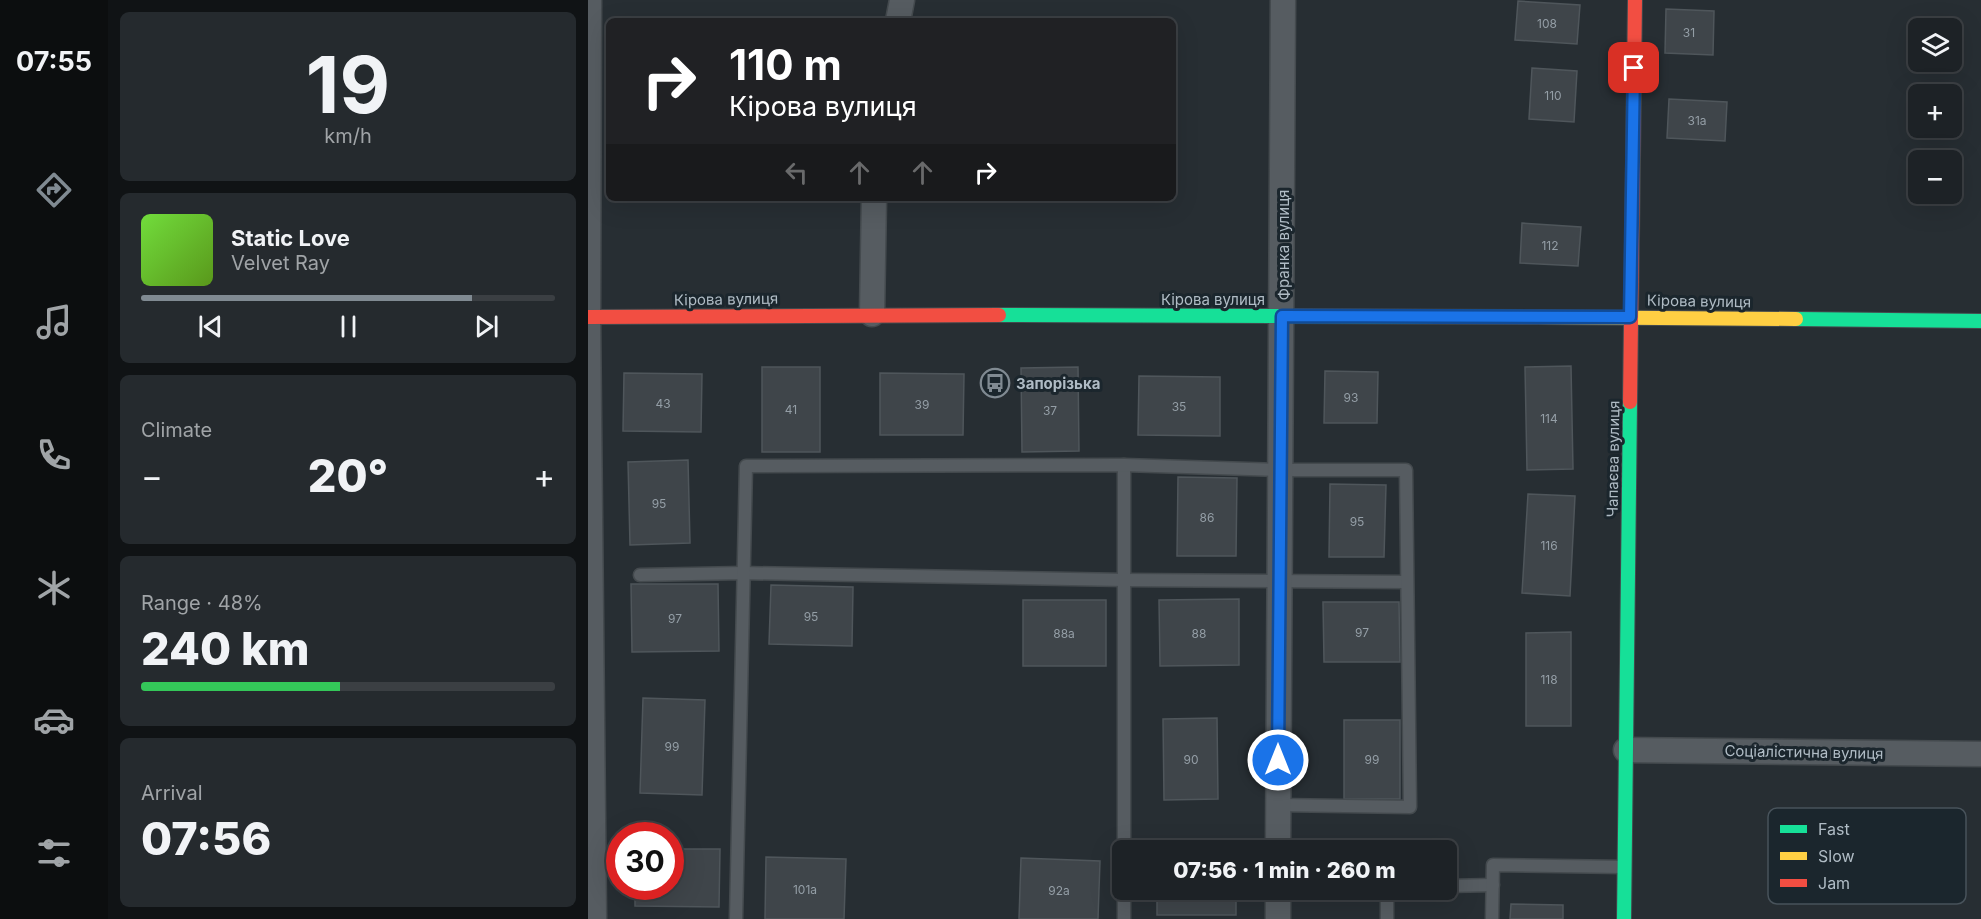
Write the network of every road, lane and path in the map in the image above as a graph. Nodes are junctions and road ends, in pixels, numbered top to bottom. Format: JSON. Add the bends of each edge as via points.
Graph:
{"nodes":[{"id":1,"x":589,"y":0,"type":"edge"},
{"id":2,"x":902,"y":0,"type":"edge"},
{"id":3,"x":1283,"y":0,"type":"edge"},
{"id":4,"x":1635,"y":0,"type":"edge"},
{"id":5,"x":899,"y":18,"type":"edge"},
{"id":6,"x":874,"y":201,"type":"edge"},
{"id":7,"x":872,"y":314,"type":"junction"},
{"id":8,"x":1282,"y":316,"type":"junction"},
{"id":9,"x":588,"y":317,"type":"edge"},
{"id":10,"x":1630,"y":317,"type":"junction"},
{"id":11,"x":1981,"y":321,"type":"edge"},
{"id":12,"x":1124,"y":465,"type":"junction"},
{"id":13,"x":1280,"y":470,"type":"junction"},
{"id":14,"x":743,"y":573,"type":"junction"},
{"id":15,"x":640,"y":575,"type":"dead end"},
{"id":16,"x":1125,"y":580,"type":"junction"},
{"id":17,"x":1279,"y":581,"type":"junction"},
{"id":18,"x":1406,"y":582,"type":"junction"},
{"id":19,"x":1626,"y":750,"type":"junction"},
{"id":20,"x":1981,"y":754,"type":"edge"},
{"id":21,"x":1278,"y":805,"type":"junction"},
{"id":22,"x":1124,"y":840,"type":"edge"},
{"id":23,"x":1278,"y":840,"type":"edge"},
{"id":24,"x":1625,"y":867,"type":"junction"},
{"id":25,"x":1492,"y":885,"type":"junction"},
{"id":26,"x":1457,"y":886,"type":"edge"},
{"id":27,"x":1124,"y":900,"type":"edge"},
{"id":28,"x":1278,"y":900,"type":"edge"},
{"id":29,"x":1387,"y":900,"type":"edge"},
{"id":30,"x":594,"y":919,"type":"edge"},
{"id":31,"x":736,"y":919,"type":"edge"},
{"id":32,"x":1124,"y":919,"type":"edge"},
{"id":33,"x":1278,"y":919,"type":"edge"},
{"id":34,"x":1387,"y":919,"type":"edge"},
{"id":35,"x":1492,"y":919,"type":"edge"},
{"id":36,"x":1624,"y":919,"type":"edge"}],
"edges":[{"from":1,"to":9,"type":"street"},
{"from":2,"to":5,"type":"street"},
{"from":3,"to":8,"type":"street","name":"Франка вулиця"},
{"from":4,"to":10,"type":"main road","name":"Чапаєва вулиця"},
{"from":6,"to":7,"type":"street"},
{"from":7,"to":8,"type":"main road","name":"Кірова вулиця"},
{"from":7,"to":9,"type":"main road","name":"Кірова вулиця"},
{"from":8,"to":10,"type":"main road","name":"Кірова вулиця"},
{"from":8,"to":13,"type":"street","name":"Франка вулиця"},
{"from":9,"to":30,"type":"street"},
{"from":10,"to":11,"type":"main road","name":"Кірова вулиця"},
{"from":10,"to":19,"type":"main road","name":"Чапаєва вулиця"},
{"from":12,"to":13,"type":"lane"},
{"from":12,"to":14,"type":"lane","via":[[746,466]]},
{"from":12,"to":16,"type":"lane"},
{"from":13,"to":17,"type":"street","name":"Франка вулиця"},
{"from":13,"to":18,"type":"lane","via":[[1406,470]]},
{"from":14,"to":15,"type":"lane"},
{"from":14,"to":16,"type":"lane"},
{"from":14,"to":31,"type":"lane"},
{"from":16,"to":17,"type":"lane"},
{"from":16,"to":22,"type":"lane"},
{"from":17,"to":18,"type":"lane"},
{"from":17,"to":21,"type":"street","name":"Франка вулиця"},
{"from":18,"to":21,"type":"lane","via":[[1410,807]]},
{"from":19,"to":20,"type":"street","name":"Соціалістична вулиця"},
{"from":19,"to":24,"type":"main road","name":"Чапаєва вулиця"},
{"from":21,"to":23,"type":"street","name":"Франка вулиця"},
{"from":24,"to":25,"type":"lane","via":[[1493,865]]},
{"from":24,"to":36,"type":"main road","name":"Чапаєва вулиця"},
{"from":25,"to":26,"type":"lane"},
{"from":25,"to":35,"type":"lane"},
{"from":27,"to":32,"type":"lane"},
{"from":28,"to":33,"type":"street"},
{"from":29,"to":34,"type":"lane"}]}
